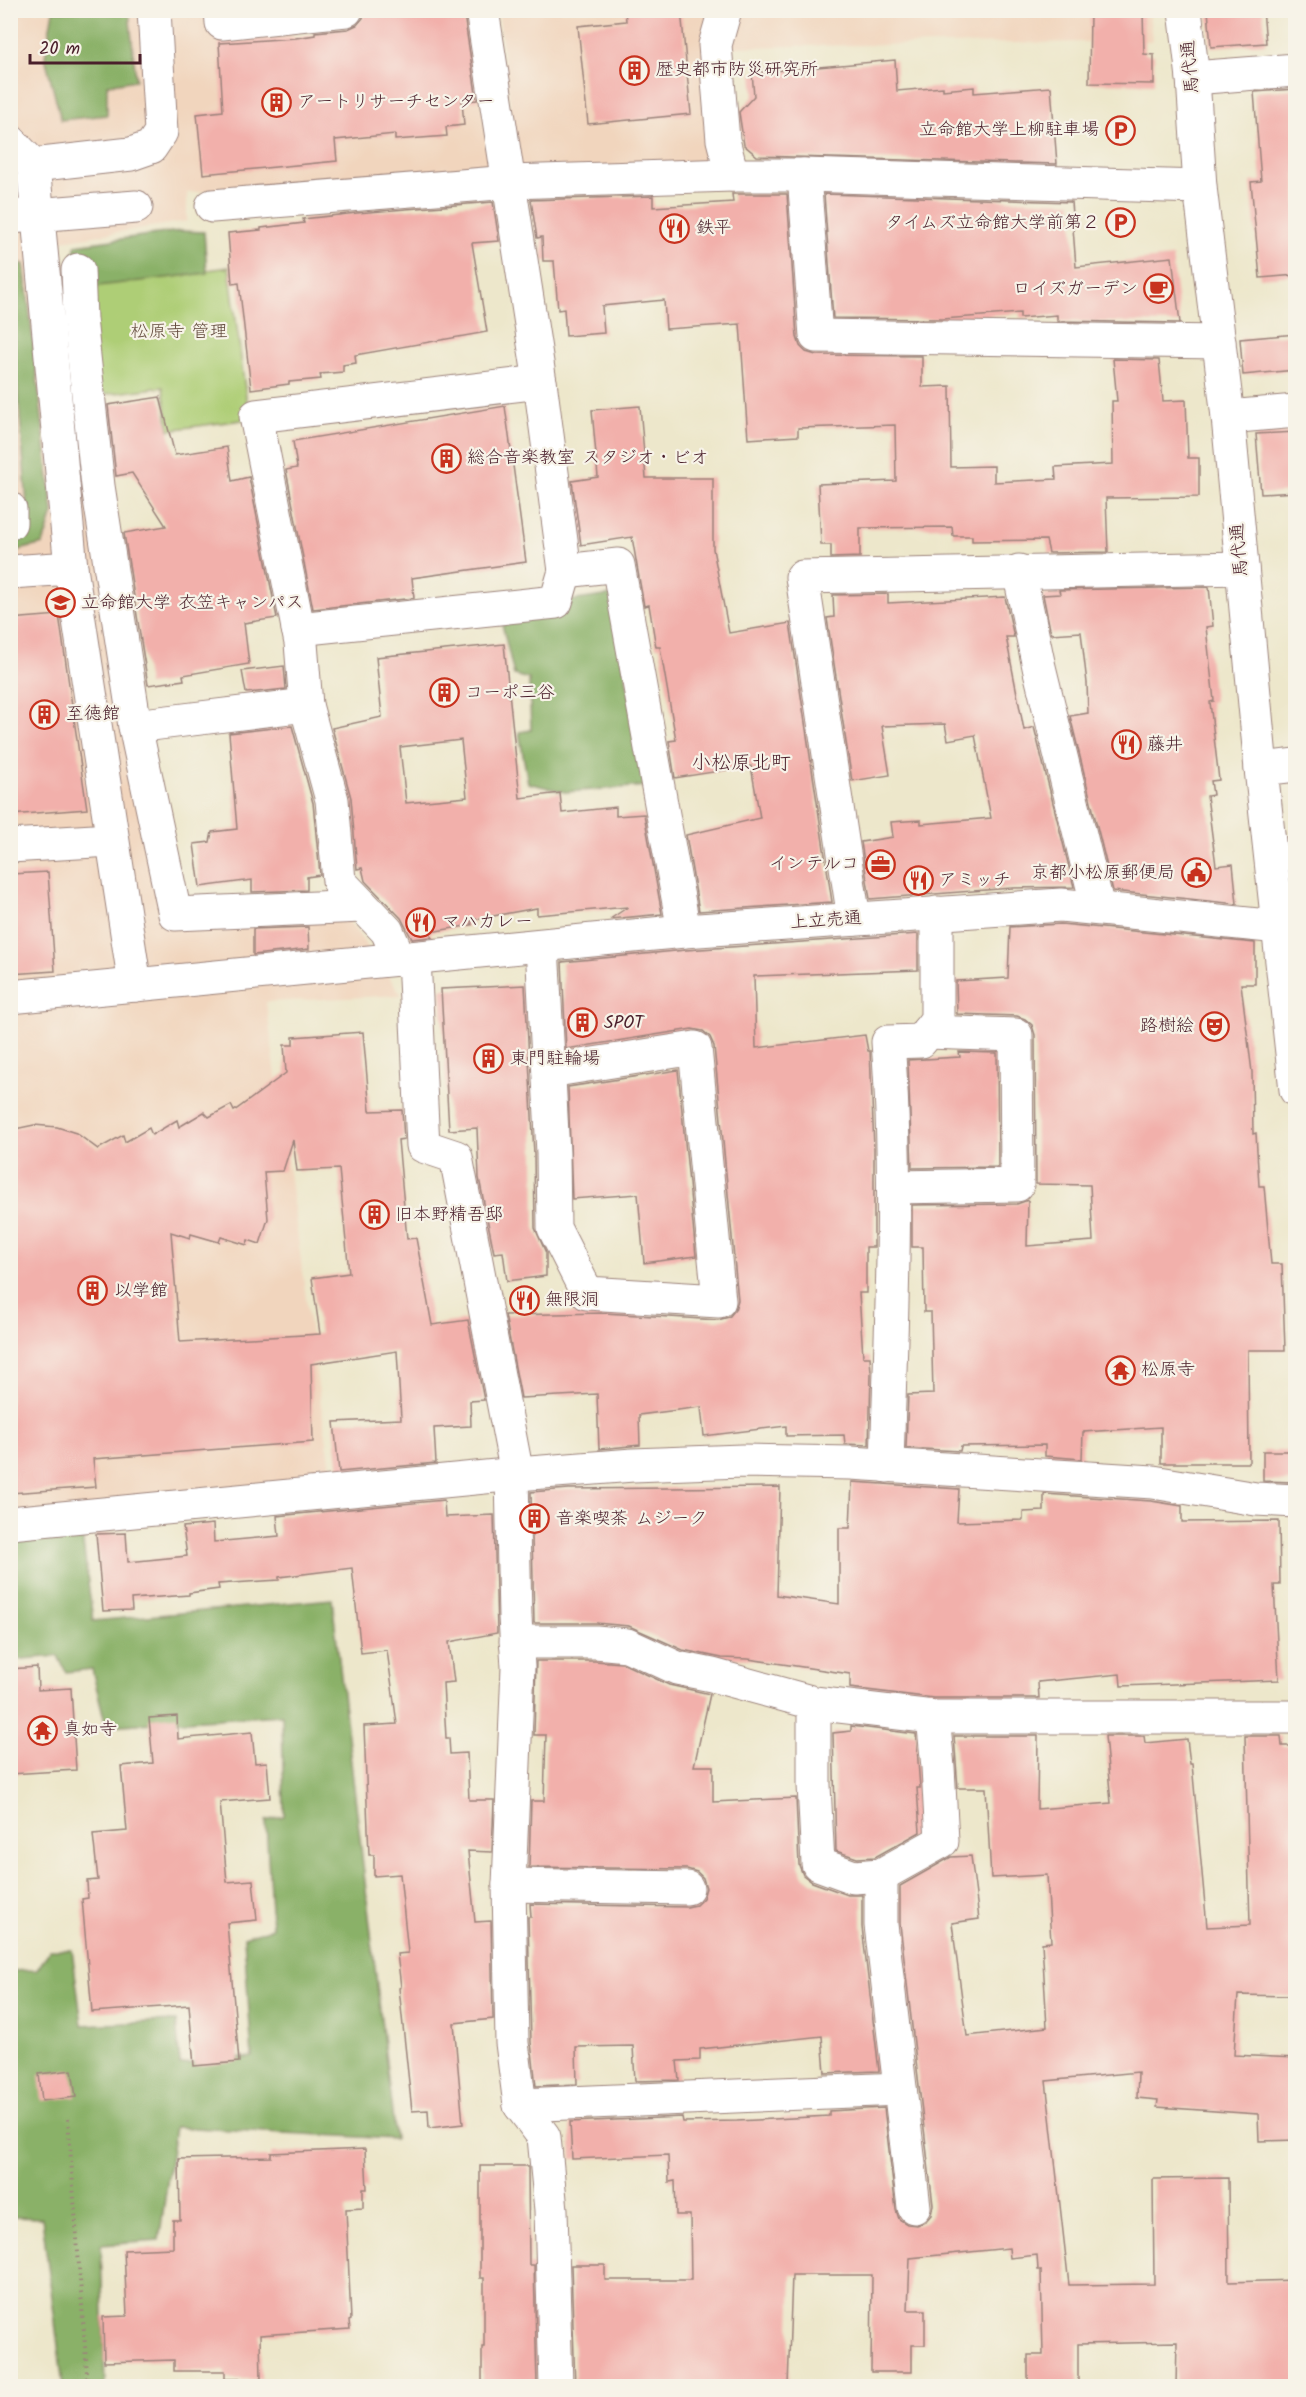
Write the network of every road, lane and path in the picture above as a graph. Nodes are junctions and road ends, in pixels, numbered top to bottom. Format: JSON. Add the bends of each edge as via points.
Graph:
{"nodes":[{"id":1,"x":154,"y":10,"type":"edge"},
{"id":2,"x":221,"y":10,"type":"edge"},
{"id":3,"x":346,"y":10,"type":"edge"},
{"id":4,"x":482,"y":10,"type":"edge"},
{"id":5,"x":725,"y":10,"type":"edge"},
{"id":6,"x":1185,"y":10,"type":"edge"},
{"id":7,"x":1296,"y":70,"type":"edge"},
{"id":8,"x":1193,"y":78,"type":"junction"},
{"id":9,"x":10,"y":141,"type":"edge"},
{"id":10,"x":33,"y":165,"type":"junction"},
{"id":11,"x":732,"y":175,"type":"junction"},
{"id":12,"x":804,"y":175,"type":"junction"},
{"id":13,"x":510,"y":182,"type":"junction"},
{"id":14,"x":1200,"y":187,"type":"junction"},
{"id":15,"x":212,"y":206,"type":"dead end"},
{"id":16,"x":136,"y":207,"type":"dead end"},
{"id":17,"x":24,"y":216,"type":"edge"},
{"id":18,"x":78,"y":270,"type":"dead end"},
{"id":19,"x":1219,"y":342,"type":"junction"},
{"id":20,"x":540,"y":382,"type":"junction"},
{"id":21,"x":1296,"y":411,"type":"edge"},
{"id":22,"x":1228,"y":417,"type":"junction"},
{"id":23,"x":10,"y":509,"type":"edge"},
{"id":24,"x":10,"y":523,"type":"edge"},
{"id":25,"x":71,"y":568,"type":"junction"},
{"id":26,"x":1242,"y":568,"type":"junction"},
{"id":27,"x":565,"y":571,"type":"junction"},
{"id":28,"x":1019,"y":571,"type":"junction"},
{"id":29,"x":10,"y":572,"type":"edge"},
{"id":30,"x":298,"y":629,"type":"junction"},
{"id":31,"x":306,"y":705,"type":"junction"},
{"id":32,"x":135,"y":726,"type":"junction"},
{"id":33,"x":1296,"y":765,"type":"edge"},
{"id":34,"x":1261,"y":769,"type":"junction"},
{"id":35,"x":111,"y":840,"type":"junction"},
{"id":36,"x":10,"y":846,"type":"edge"},
{"id":37,"x":362,"y":906,"type":"junction"},
{"id":38,"x":1098,"y":908,"type":"junction"},
{"id":39,"x":937,"y":913,"type":"junction"},
{"id":40,"x":854,"y":919,"type":"junction"},
{"id":41,"x":1278,"y":927,"type":"junction"},
{"id":42,"x":684,"y":931,"type":"junction"},
{"id":43,"x":542,"y":946,"type":"junction"},
{"id":44,"x":396,"y":960,"type":"junction"},
{"id":45,"x":1289,"y":973,"type":"edge"},
{"id":46,"x":135,"y":985,"type":"junction"},
{"id":47,"x":10,"y":997,"type":"edge"},
{"id":48,"x":927,"y":1032,"type":"junction"},
{"id":49,"x":549,"y":1071,"type":"junction"},
{"id":50,"x":1296,"y":1090,"type":"edge"},
{"id":51,"x":894,"y":1187,"type":"junction"},
{"id":52,"x":887,"y":1466,"type":"junction"},
{"id":53,"x":515,"y":1475,"type":"junction"},
{"id":54,"x":1296,"y":1501,"type":"edge"},
{"id":55,"x":10,"y":1523,"type":"edge"},
{"id":56,"x":516,"y":1642,"type":"junction"},
{"id":57,"x":814,"y":1703,"type":"junction"},
{"id":58,"x":933,"y":1717,"type":"junction"},
{"id":59,"x":1296,"y":1717,"type":"edge"},
{"id":60,"x":881,"y":1875,"type":"junction"},
{"id":61,"x":509,"y":1884,"type":"junction"},
{"id":62,"x":687,"y":1888,"type":"dead end"},
{"id":63,"x":900,"y":2089,"type":"junction"},
{"id":64,"x":520,"y":2105,"type":"junction"},
{"id":65,"x":68,"y":2119,"type":"dead end"},
{"id":66,"x":914,"y":2207,"type":"dead end"},
{"id":67,"x":88,"y":2386,"type":"edge"},
{"id":68,"x":556,"y":2386,"type":"edge"}],
"edges":[{"from":1,"to":10,"type":"street","via":[[161,132],[151,147],[131,154]]},
{"from":2,"to":3,"type":"street","via":[[222,23]]},
{"from":4,"to":13,"type":"street"},
{"from":5,"to":11,"type":"street","via":[[715,45],[723,140]]},
{"from":6,"to":8,"type":"street","name":"馬代通"},
{"from":7,"to":8,"type":"street"},
{"from":8,"to":14,"type":"street","name":"馬代通"},
{"from":9,"to":10,"type":"street"},
{"from":10,"to":17,"type":"street"},
{"from":11,"to":12,"type":"street"},
{"from":11,"to":13,"type":"street"},
{"from":12,"to":14,"type":"street"},
{"from":12,"to":19,"type":"street","via":[[816,336]]},
{"from":13,"to":15,"type":"street"},
{"from":13,"to":20,"type":"street"},
{"from":14,"to":19,"type":"street","name":"馬代通"},
{"from":16,"to":17,"type":"street"},
{"from":17,"to":25,"type":"street"},
{"from":18,"to":32,"type":"street","via":[[98,486]]},
{"from":19,"to":22,"type":"street","name":"馬代通"},
{"from":20,"to":27,"type":"street"},
{"from":20,"to":30,"type":"street","via":[[256,416]]},
{"from":21,"to":22,"type":"street"},
{"from":22,"to":26,"type":"street","name":"馬代通"},
{"from":23,"to":24,"type":"street"},
{"from":25,"to":29,"type":"street"},
{"from":25,"to":35,"type":"street"},
{"from":26,"to":28,"type":"street"},
{"from":26,"to":34,"type":"street","name":"馬代通"},
{"from":27,"to":30,"type":"street","via":[[556,603]]},
{"from":27,"to":42,"type":"street","via":[[618,566]]},
{"from":28,"to":38,"type":"street"},
{"from":28,"to":40,"type":"street","via":[[802,577]]},
{"from":30,"to":31,"type":"street"},
{"from":31,"to":32,"type":"street"},
{"from":31,"to":37,"type":"street","via":[[332,800],[339,881]]},
{"from":32,"to":37,"type":"street","via":[[175,914]]},
{"from":33,"to":34,"type":"street"},
{"from":34,"to":41,"type":"street","name":"馬代通"},
{"from":35,"to":36,"type":"street"},
{"from":35,"to":46,"type":"street"},
{"from":37,"to":44,"type":"street","via":[[387,931]]},
{"from":38,"to":39,"type":"street","name":"上立売通","via":[[1061,904]]},
{"from":38,"to":41,"type":"street","name":"上立売通"},
{"from":39,"to":40,"type":"street","name":"上立売通"},
{"from":39,"to":48,"type":"street","via":[[937,1019]]},
{"from":40,"to":42,"type":"street","name":"上立売通"},
{"from":41,"to":45,"type":"street","name":"馬代通"},
{"from":42,"to":43,"type":"street","name":"上立売通"},
{"from":43,"to":44,"type":"street","name":"上立売通"},
{"from":43,"to":49,"type":"street"},
{"from":44,"to":46,"type":"street","name":"上立売通"},
{"from":44,"to":53,"type":"street","via":[[423,1146],[456,1157]]},
{"from":45,"to":50,"type":"street","name":"馬代通"},
{"from":46,"to":47,"type":"street","name":"上立売通"},
{"from":48,"to":51,"type":"street","via":[[921,1041],[888,1042]]},
{"from":48,"to":51,"type":"street","via":[[1016,1035],[1017,1185]]},
{"from":49,"to":49,"type":"street","via":[[695,1048],[719,1301],[587,1293],[554,1228]]},
{"from":51,"to":52,"type":"street"},
{"from":52,"to":53,"type":"street","via":[[742,1461]]},
{"from":52,"to":54,"type":"street","via":[[1153,1482],[1256,1499]]},
{"from":53,"to":55,"type":"street"},
{"from":53,"to":56,"type":"street"},
{"from":56,"to":57,"type":"street","via":[[627,1645],[677,1668]]},
{"from":56,"to":61,"type":"street"},
{"from":57,"to":58,"type":"street"},
{"from":57,"to":60,"type":"street","via":[[818,1864],[854,1877]]},
{"from":58,"to":59,"type":"street"},
{"from":58,"to":60,"type":"street","via":[[942,1841]]},
{"from":60,"to":63,"type":"street","via":[[881,1925]]},
{"from":61,"to":62,"type":"street"},
{"from":61,"to":64,"type":"street","via":[[512,2043]]},
{"from":63,"to":64,"type":"street"},
{"from":63,"to":66,"type":"street"},
{"from":64,"to":68,"type":"street","via":[[544,2137],[551,2210]]},
{"from":65,"to":67,"type":"path"}]}
